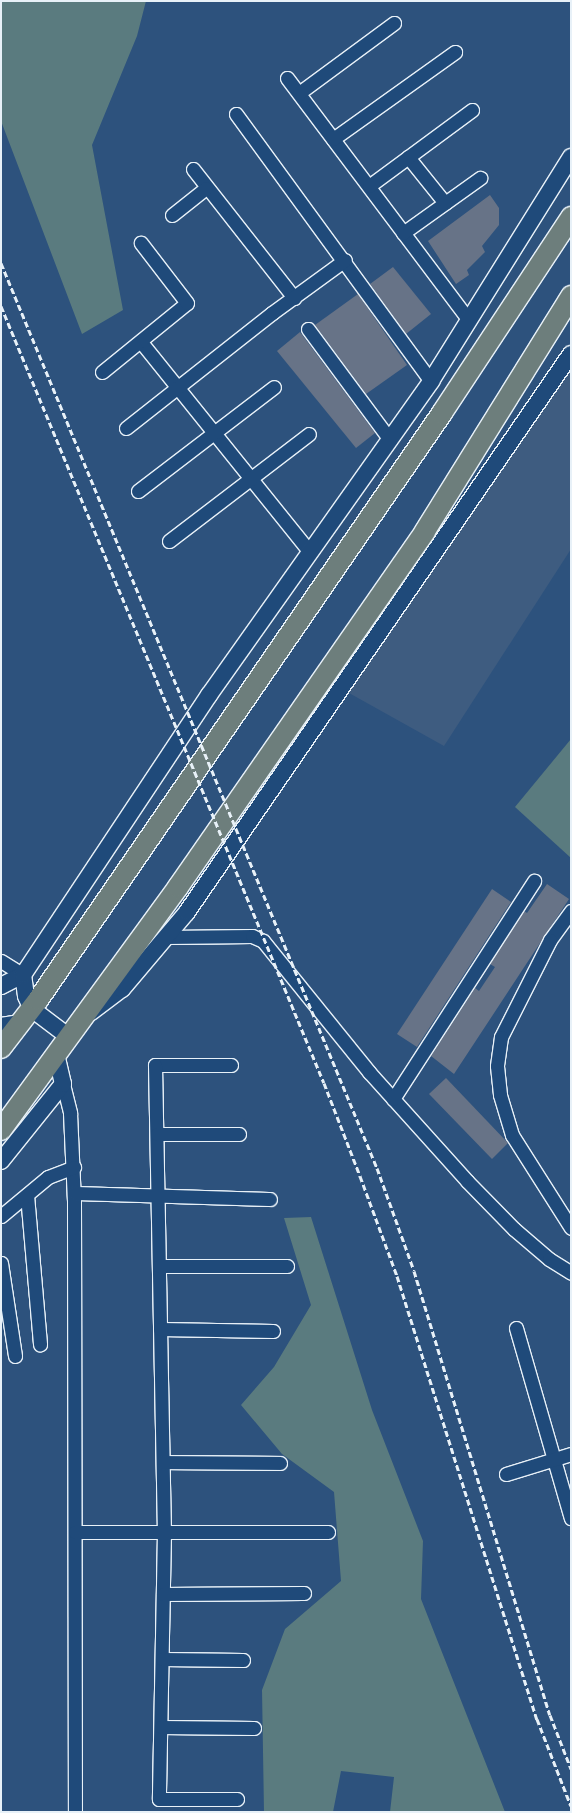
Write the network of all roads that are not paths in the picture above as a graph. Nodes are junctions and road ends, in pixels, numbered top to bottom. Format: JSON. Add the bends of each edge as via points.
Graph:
{"nodes":[{"id":1,"x":394,"y":23,"type":"dead end"},
{"id":2,"x":455,"y":52,"type":"dead end"},
{"id":3,"x":287,"y":78,"type":"dead end"},
{"id":4,"x":299,"y":93,"type":"junction"},
{"id":5,"x":472,"y":110,"type":"dead end"},
{"id":6,"x":236,"y":114,"type":"dead end"},
{"id":7,"x":333,"y":139,"type":"junction"},
{"id":8,"x":408,"y":157,"type":"junction"},
{"id":9,"x":571,"y":157,"type":"edge"},
{"id":10,"x":193,"y":169,"type":"dead end"},
{"id":11,"x":480,"y":178,"type":"dead end"},
{"id":12,"x":369,"y":186,"type":"junction"},
{"id":13,"x":206,"y":188,"type":"junction"},
{"id":14,"x":445,"y":203,"type":"junction"},
{"id":15,"x":172,"y":215,"type":"dead end"},
{"id":16,"x":571,"y":217,"type":"edge"},
{"id":17,"x":403,"y":233,"type":"junction"},
{"id":18,"x":141,"y":243,"type":"dead end"},
{"id":19,"x":345,"y":260,"type":"junction"},
{"id":20,"x":571,"y":296,"type":"edge"},
{"id":21,"x":294,"y":298,"type":"junction"},
{"id":22,"x":468,"y":319,"type":"junction"},
{"id":23,"x":308,"y":329,"type":"dead end"},
{"id":24,"x":141,"y":342,"type":"junction"},
{"id":25,"x":571,"y":354,"type":"edge"},
{"id":26,"x":102,"y":372,"type":"dead end"},
{"id":27,"x":431,"y":381,"type":"junction"},
{"id":28,"x":177,"y":386,"type":"junction"},
{"id":29,"x":274,"y":388,"type":"dead end"},
{"id":30,"x":126,"y":428,"type":"dead end"},
{"id":31,"x":214,"y":433,"type":"junction"},
{"id":32,"x":309,"y":434,"type":"dead end"},
{"id":33,"x":390,"y":440,"type":"junction"},
{"id":34,"x":252,"y":479,"type":"junction"},
{"id":35,"x":138,"y":491,"type":"dead end"},
{"id":36,"x":169,"y":542,"type":"dead end"},
{"id":37,"x":310,"y":552,"type":"junction"},
{"id":38,"x":534,"y":881,"type":"dead end"},
{"id":39,"x":571,"y":911,"type":"edge"},
{"id":40,"x":166,"y":937,"type":"junction"},
{"id":41,"x":1,"y":961,"type":"edge"},
{"id":42,"x":23,"y":975,"type":"junction"},
{"id":43,"x":1,"y":986,"type":"edge"},
{"id":44,"x":26,"y":1016,"type":"junction"},
{"id":45,"x":85,"y":1016,"type":"junction"},
{"id":46,"x":1,"y":1026,"type":"edge"},
{"id":47,"x":69,"y":1038,"type":"junction"},
{"id":48,"x":1,"y":1048,"type":"edge"},
{"id":49,"x":57,"y":1057,"type":"junction"},
{"id":50,"x":231,"y":1065,"type":"dead end"},
{"id":51,"x":63,"y":1084,"type":"junction"},
{"id":52,"x":393,"y":1099,"type":"junction"},
{"id":53,"x":1,"y":1130,"type":"edge"},
{"id":54,"x":156,"y":1134,"type":"junction"},
{"id":55,"x":239,"y":1134,"type":"dead end"},
{"id":56,"x":1,"y":1162,"type":"edge"},
{"id":57,"x":74,"y":1167,"type":"junction"},
{"id":58,"x":74,"y":1193,"type":"junction"},
{"id":59,"x":27,"y":1195,"type":"junction"},
{"id":60,"x":158,"y":1197,"type":"junction"},
{"id":61,"x":270,"y":1199,"type":"dead end"},
{"id":62,"x":1,"y":1216,"type":"edge"},
{"id":63,"x":571,"y":1228,"type":"edge"},
{"id":64,"x":1,"y":1263,"type":"edge"},
{"id":65,"x":159,"y":1266,"type":"junction"},
{"id":66,"x":287,"y":1266,"type":"dead end"},
{"id":67,"x":571,"y":1272,"type":"edge"},
{"id":68,"x":516,"y":1328,"type":"dead end"},
{"id":69,"x":160,"y":1329,"type":"junction"},
{"id":70,"x":274,"y":1331,"type":"dead end"},
{"id":71,"x":40,"y":1344,"type":"dead end"},
{"id":72,"x":15,"y":1356,"type":"dead end"},
{"id":73,"x":571,"y":1454,"type":"edge"},
{"id":74,"x":555,"y":1459,"type":"junction"},
{"id":75,"x":163,"y":1462,"type":"junction"},
{"id":76,"x":280,"y":1463,"type":"dead end"},
{"id":77,"x":506,"y":1474,"type":"dead end"},
{"id":78,"x":571,"y":1518,"type":"edge"},
{"id":79,"x":75,"y":1532,"type":"junction"},
{"id":80,"x":164,"y":1532,"type":"junction"},
{"id":81,"x":328,"y":1532,"type":"dead end"},
{"id":82,"x":304,"y":1593,"type":"dead end"},
{"id":83,"x":163,"y":1594,"type":"junction"},
{"id":84,"x":162,"y":1659,"type":"junction"},
{"id":85,"x":243,"y":1660,"type":"dead end"},
{"id":86,"x":161,"y":1727,"type":"junction"},
{"id":87,"x":254,"y":1728,"type":"dead end"},
{"id":88,"x":237,"y":1799,"type":"dead end"},
{"id":89,"x":75,"y":1812,"type":"edge"}],
"edges":[{"from":1,"to":4,"type":"street"},
{"from":2,"to":7,"type":"street"},
{"from":3,"to":4,"type":"street"},
{"from":4,"to":7,"type":"street"},
{"from":5,"to":8,"type":"street"},
{"from":6,"to":19,"type":"street"},
{"from":7,"to":12,"type":"street"},
{"from":8,"to":12,"type":"street"},
{"from":8,"to":14,"type":"street"},
{"from":9,"to":22,"type":"street"},
{"from":10,"to":13,"type":"street"},
{"from":11,"to":14,"type":"street"},
{"from":12,"to":17,"type":"street"},
{"from":13,"to":15,"type":"street"},
{"from":13,"to":21,"type":"street"},
{"from":14,"to":17,"type":"street"},
{"from":16,"to":44,"type":"main road","via":[[442,413]]},
{"from":17,"to":22,"type":"street"},
{"from":18,"to":24,"type":"street","via":[[187,304]]},
{"from":19,"to":21,"type":"street"},
{"from":19,"to":27,"type":"street"},
{"from":20,"to":45,"type":"main road","via":[[425,531]]},
{"from":21,"to":28,"type":"street"},
{"from":22,"to":27,"type":"street"},
{"from":23,"to":33,"type":"street"},
{"from":24,"to":26,"type":"street"},
{"from":24,"to":28,"type":"street"},
{"from":25,"to":40,"type":"street","via":[[224,859]]},
{"from":27,"to":33,"type":"street"},
{"from":28,"to":30,"type":"street"},
{"from":28,"to":31,"type":"street"},
{"from":29,"to":31,"type":"street"},
{"from":31,"to":34,"type":"street"},
{"from":31,"to":35,"type":"street"},
{"from":32,"to":34,"type":"street"},
{"from":33,"to":37,"type":"street"},
{"from":34,"to":36,"type":"street"},
{"from":34,"to":37,"type":"street"},
{"from":37,"to":42,"type":"street","via":[[209,696]]},
{"from":38,"to":52,"type":"street"},
{"from":39,"to":63,"type":"street","via":[[550,940],[501,1036],[496,1066],[500,1095],[512,1135]]},
{"from":40,"to":45,"type":"street","via":[[122,989]]},
{"from":40,"to":52,"type":"street","via":[[252,936],[262,941]]},
{"from":41,"to":42,"type":"street"},
{"from":42,"to":43,"type":"street"},
{"from":42,"to":44,"type":"street"},
{"from":44,"to":46,"type":"street"},
{"from":44,"to":47,"type":"street"},
{"from":44,"to":48,"type":"main road"},
{"from":45,"to":47,"type":"main road"},
{"from":47,"to":49,"type":"main road"},
{"from":49,"to":51,"type":"street"},
{"from":49,"to":53,"type":"main road"},
{"from":50,"to":54,"type":"street","via":[[155,1065]]},
{"from":51,"to":56,"type":"street"},
{"from":51,"to":57,"type":"street","via":[[70,1113]]},
{"from":52,"to":67,"type":"street","via":[[489,1204],[549,1259]]},
{"from":54,"to":55,"type":"street"},
{"from":54,"to":60,"type":"street"},
{"from":57,"to":58,"type":"street"},
{"from":57,"to":59,"type":"street","via":[[48,1177]]},
{"from":58,"to":60,"type":"street"},
{"from":58,"to":79,"type":"street"},
{"from":59,"to":62,"type":"street"},
{"from":59,"to":71,"type":"street"},
{"from":60,"to":61,"type":"street"},
{"from":60,"to":65,"type":"street"},
{"from":64,"to":72,"type":"street"},
{"from":65,"to":66,"type":"street"},
{"from":65,"to":69,"type":"street"},
{"from":68,"to":74,"type":"street"},
{"from":69,"to":70,"type":"street"},
{"from":69,"to":75,"type":"street"},
{"from":73,"to":74,"type":"street"},
{"from":74,"to":77,"type":"street"},
{"from":74,"to":78,"type":"street"},
{"from":75,"to":76,"type":"street"},
{"from":75,"to":80,"type":"street"},
{"from":79,"to":80,"type":"street"},
{"from":79,"to":89,"type":"street"},
{"from":80,"to":81,"type":"street"},
{"from":80,"to":83,"type":"street"},
{"from":82,"to":83,"type":"street"},
{"from":83,"to":84,"type":"street"},
{"from":84,"to":85,"type":"street"},
{"from":84,"to":86,"type":"street"},
{"from":86,"to":87,"type":"street"},
{"from":86,"to":88,"type":"street","via":[[159,1799]]}]}
